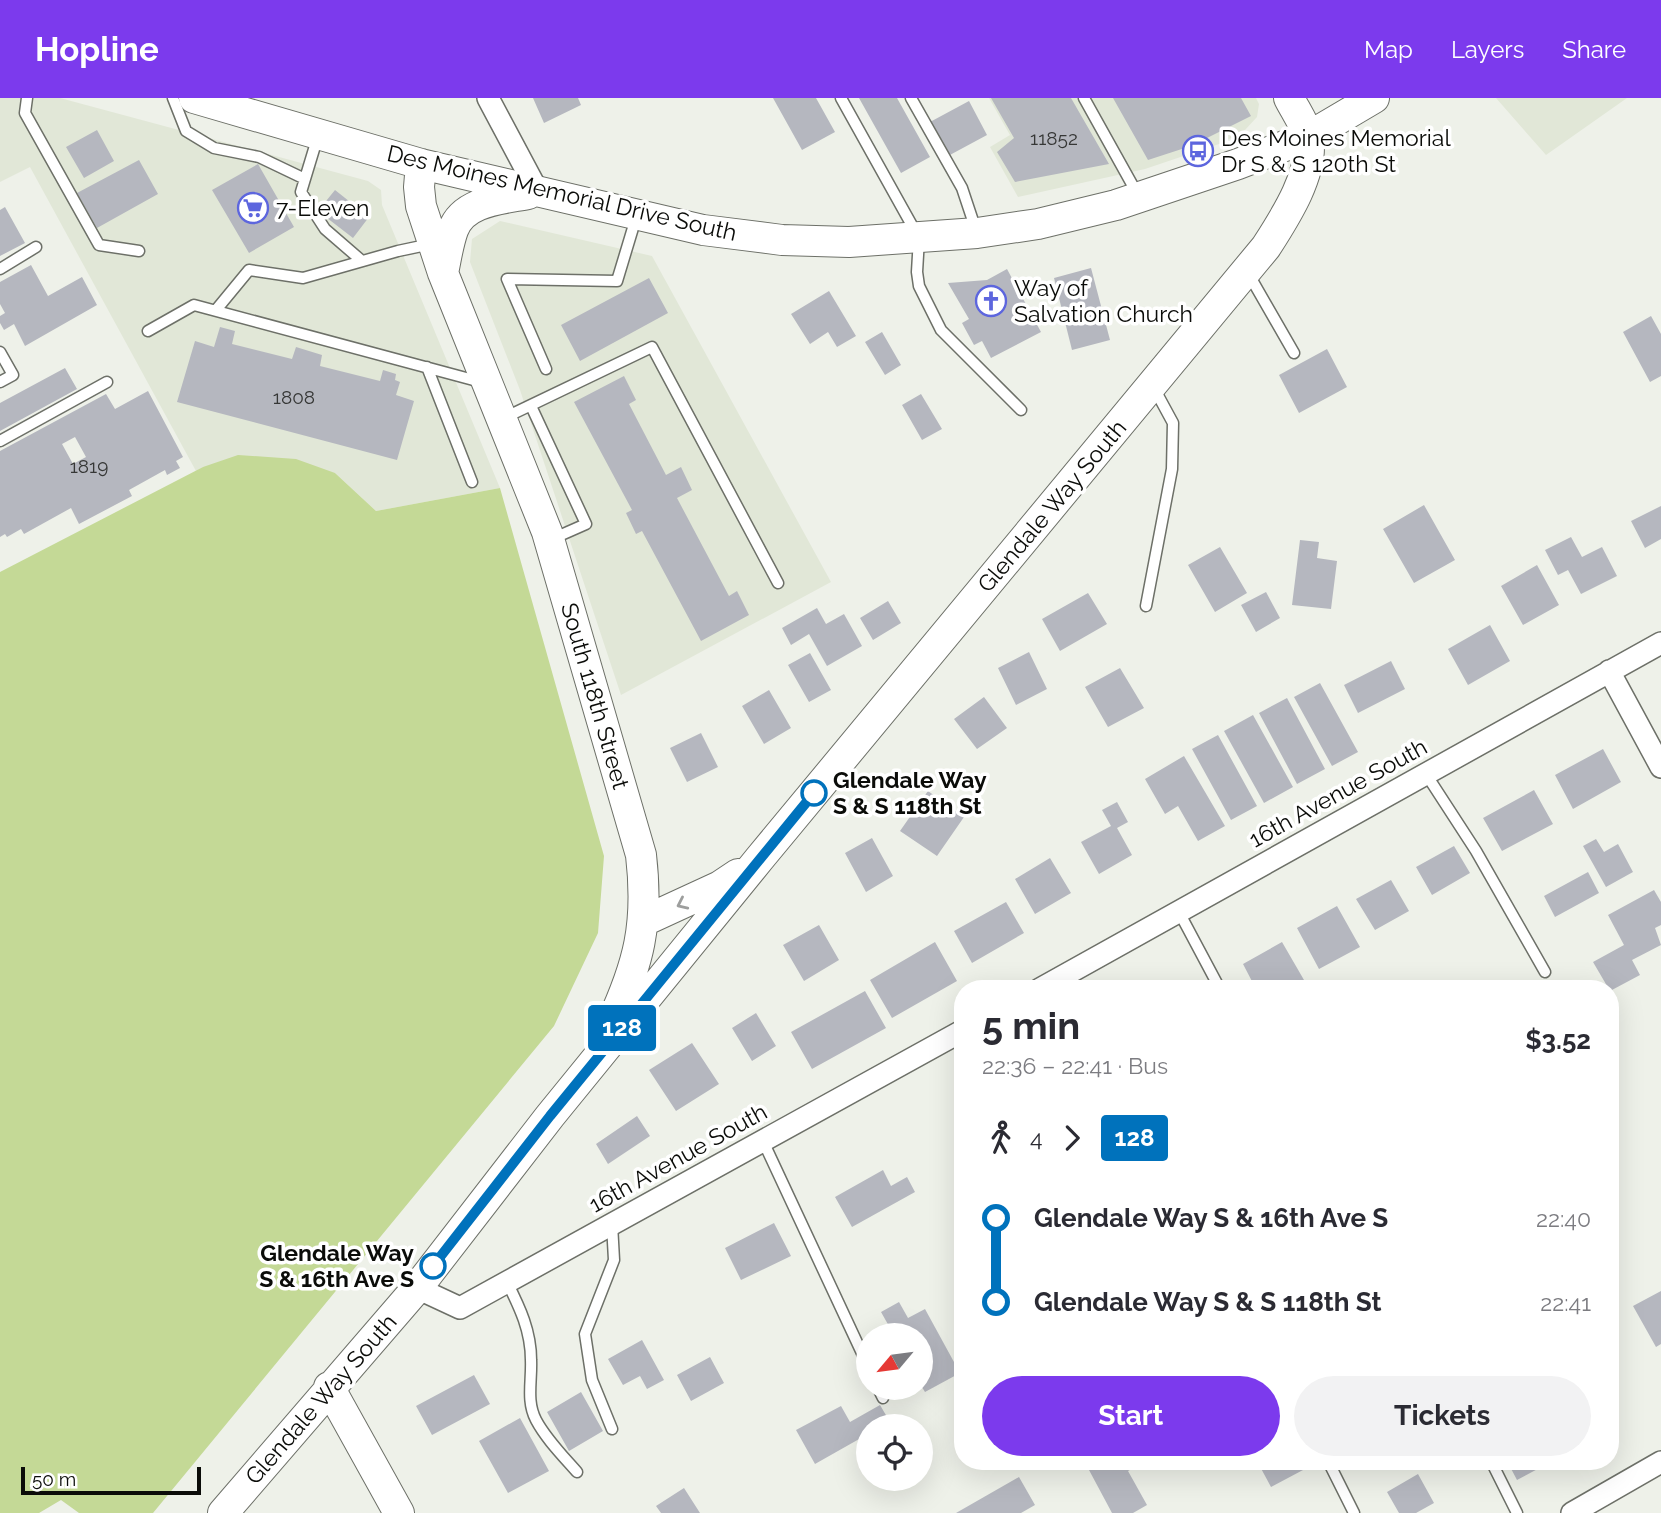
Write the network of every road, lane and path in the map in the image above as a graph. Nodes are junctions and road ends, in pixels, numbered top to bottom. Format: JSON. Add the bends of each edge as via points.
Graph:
{"nodes":[{"id":1,"x":27,"y":98,"type":"edge"},
{"id":2,"x":173,"y":98,"type":"edge"},
{"id":3,"x":194,"y":98,"type":"edge"},
{"id":4,"x":488,"y":98,"type":"edge"},
{"id":5,"x":841,"y":98,"type":"edge"},
{"id":6,"x":911,"y":98,"type":"edge"},
{"id":7,"x":1084,"y":98,"type":"edge"},
{"id":8,"x":1289,"y":98,"type":"edge"},
{"id":9,"x":1374,"y":98,"type":"edge"},
{"id":10,"x":318,"y":134,"type":"junction"},
{"id":11,"x":1308,"y":137,"type":"junction"},
{"id":12,"x":421,"y":164,"type":"junction"},
{"id":13,"x":305,"y":179,"type":"junction"},
{"id":14,"x":538,"y":192,"type":"junction"},
{"id":15,"x":1140,"y":198,"type":"junction"},
{"id":16,"x":637,"y":215,"type":"junction"},
{"id":17,"x":977,"y":233,"type":"junction"},
{"id":18,"x":919,"y":238,"type":"junction"},
{"id":19,"x":433,"y":244,"type":"junction"},
{"id":20,"x":36,"y":247,"type":"dead end"},
{"id":21,"x":139,"y":251,"type":"dead end"},
{"id":22,"x":362,"y":261,"type":"junction"},
{"id":23,"x":0,"y":269,"type":"edge"},
{"id":24,"x":1247,"y":271,"type":"junction"},
{"id":25,"x":443,"y":273,"type":"junction"},
{"id":26,"x":216,"y":310,"type":"junction"},
{"id":27,"x":148,"y":331,"type":"dead end"},
{"id":28,"x":0,"y":352,"type":"edge"},
{"id":29,"x":1294,"y":353,"type":"dead end"},
{"id":30,"x":427,"y":367,"type":"junction"},
{"id":31,"x":546,"y":369,"type":"dead end"},
{"id":32,"x":0,"y":382,"type":"edge"},
{"id":33,"x":107,"y":382,"type":"dead end"},
{"id":34,"x":487,"y":383,"type":"junction"},
{"id":35,"x":1153,"y":385,"type":"junction"},
{"id":36,"x":531,"y":406,"type":"junction"},
{"id":37,"x":1021,"y":410,"type":"dead end"},
{"id":38,"x":502,"y":419,"type":"junction"},
{"id":39,"x":0,"y":442,"type":"edge"},
{"id":40,"x":472,"y":482,"type":"dead end"},
{"id":41,"x":550,"y":540,"type":"junction"},
{"id":42,"x":778,"y":583,"type":"dead end"},
{"id":43,"x":1146,"y":606,"type":"dead end"},
{"id":44,"x":1661,"y":643,"type":"edge"},
{"id":45,"x":1609,"y":671,"type":"junction"},
{"id":46,"x":1661,"y":767,"type":"edge"},
{"id":47,"x":1426,"y":774,"type":"junction"},
{"id":48,"x":760,"y":858,"type":"junction"},
{"id":49,"x":1179,"y":912,"type":"junction"},
{"id":50,"x":644,"y":921,"type":"junction"},
{"id":51,"x":1545,"y":972,"type":"dead end"},
{"id":52,"x":1056,"y":980,"type":"edge"},
{"id":53,"x":1215,"y":980,"type":"edge"},
{"id":54,"x":954,"y":1035,"type":"edge"},
{"id":55,"x":550,"y":1116,"type":"junction"},
{"id":56,"x":763,"y":1141,"type":"junction"},
{"id":57,"x":612,"y":1224,"type":"junction"},
{"id":58,"x":507,"y":1282,"type":"junction"},
{"id":59,"x":417,"y":1288,"type":"junction"},
{"id":60,"x":856,"y":1340,"type":"edge"},
{"id":61,"x":330,"y":1387,"type":"junction"},
{"id":62,"x":612,"y":1429,"type":"dead end"},
{"id":63,"x":1661,"y":1462,"type":"edge"},
{"id":64,"x":1332,"y":1470,"type":"edge"},
{"id":65,"x":1496,"y":1470,"type":"edge"},
{"id":66,"x":577,"y":1472,"type":"dead end"},
{"id":67,"x":223,"y":1513,"type":"edge"},
{"id":68,"x":399,"y":1513,"type":"edge"},
{"id":69,"x":1354,"y":1513,"type":"edge"},
{"id":70,"x":1517,"y":1513,"type":"edge"},
{"id":71,"x":1572,"y":1513,"type":"edge"}],
"edges":[{"from":1,"to":21,"type":"lane","via":[[25,113],[99,244]]},
{"from":2,"to":13,"type":"lane","via":[[186,131],[214,148],[259,157]]},
{"from":3,"to":10,"type":"street","name":"Des Moines Memorial Drive South","via":[[259,112]]},
{"from":4,"to":14,"type":"street"},
{"from":5,"to":18,"type":"lane"},
{"from":6,"to":17,"type":"lane","via":[[962,188]]},
{"from":7,"to":15,"type":"lane"},
{"from":8,"to":11,"type":"street"},
{"from":9,"to":11,"type":"street","name":"Des Moines Memorial Drive South"},
{"from":10,"to":12,"type":"street","name":"Des Moines Memorial Drive South"},
{"from":10,"to":13,"type":"lane"},
{"from":11,"to":15,"type":"street","name":"Des Moines Memorial Drive South"},
{"from":11,"to":24,"type":"street","name":"Glendale Way South","via":[[1308,163],[1287,214]]},
{"from":12,"to":14,"type":"street","name":"Des Moines Memorial Drive South"},
{"from":12,"to":19,"type":"street","name":"South 118th Street","via":[[421,206]]},
{"from":13,"to":22,"type":"lane","via":[[301,192],[325,229]]},
{"from":14,"to":16,"type":"street","name":"Des Moines Memorial Drive South"},
{"from":14,"to":25,"type":"street","via":[[466,211],[453,228]]},
{"from":15,"to":17,"type":"street","name":"Des Moines Memorial Drive South","via":[[1038,224]]},
{"from":16,"to":18,"type":"street","name":"Des Moines Memorial Drive South","via":[[703,230],[782,240]]},
{"from":16,"to":31,"type":"lane","via":[[617,281],[508,279]]},
{"from":17,"to":18,"type":"street","name":"Des Moines Memorial Drive South"},
{"from":18,"to":37,"type":"lane","via":[[919,286],[941,330]]},
{"from":19,"to":22,"type":"lane"},
{"from":19,"to":25,"type":"street","name":"South 118th Street"},
{"from":20,"to":23,"type":"lane"},
{"from":22,"to":26,"type":"lane","via":[[303,278],[249,270]]},
{"from":24,"to":29,"type":"lane"},
{"from":24,"to":35,"type":"street","name":"Glendale Way South"},
{"from":25,"to":34,"type":"street","name":"South 118th Street"},
{"from":26,"to":27,"type":"lane","via":[[194,305]]},
{"from":26,"to":30,"type":"lane"},
{"from":28,"to":32,"type":"lane","via":[[13,375]]},
{"from":30,"to":34,"type":"lane"},
{"from":30,"to":40,"type":"lane"},
{"from":33,"to":39,"type":"lane"},
{"from":34,"to":38,"type":"street","name":"South 118th Street"},
{"from":35,"to":43,"type":"lane","via":[[1173,423],[1172,469]]},
{"from":35,"to":48,"type":"street","name":"Glendale Way South"},
{"from":36,"to":38,"type":"lane"},
{"from":36,"to":41,"type":"lane","via":[[586,524]]},
{"from":36,"to":42,"type":"lane","via":[[653,347]]},
{"from":38,"to":41,"type":"street","name":"South 118th Street"},
{"from":41,"to":50,"type":"street","name":"South 118th Street","via":[[636,836]]},
{"from":44,"to":45,"type":"street","name":"16th Avenue South"},
{"from":45,"to":46,"type":"street"},
{"from":45,"to":47,"type":"street","name":"16th Avenue South"},
{"from":47,"to":49,"type":"street","name":"16th Avenue South"},
{"from":47,"to":51,"type":"lane"},
{"from":48,"to":50,"type":"street","name":"Glendale Way South","one_way":true,"via":[[720,886]]},
{"from":48,"to":55,"type":"street","name":"Glendale Way South"},
{"from":49,"to":52,"type":"street","name":"16th Avenue South"},
{"from":49,"to":53,"type":"lane"},
{"from":50,"to":55,"type":"street","name":"South 118th Street","via":[[624,997],[602,1043]]},
{"from":54,"to":56,"type":"street","name":"16th Avenue South"},
{"from":55,"to":59,"type":"street","name":"Glendale Way South"},
{"from":56,"to":57,"type":"street","name":"16th Avenue South"},
{"from":56,"to":60,"type":"lane"},
{"from":57,"to":58,"type":"street","name":"16th Avenue South"},
{"from":57,"to":62,"type":"lane","via":[[614,1260],[585,1334],[592,1380]]},
{"from":58,"to":59,"type":"street","name":"16th Avenue South","via":[[460,1308]]},
{"from":58,"to":66,"type":"lane","via":[[528,1331],[529,1394],[536,1419]]},
{"from":59,"to":61,"type":"street","name":"Glendale Way South"},
{"from":61,"to":67,"type":"street","name":"Glendale Way South"},
{"from":61,"to":68,"type":"street"},
{"from":63,"to":71,"type":"street"},
{"from":64,"to":69,"type":"lane"},
{"from":65,"to":70,"type":"lane"}]}
